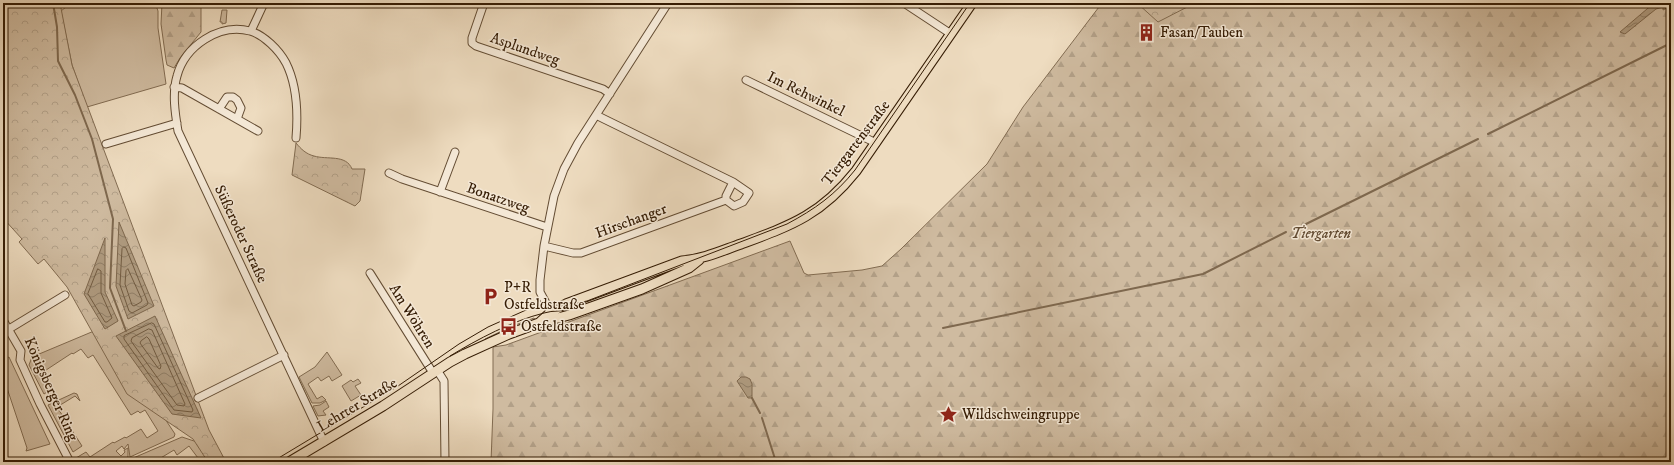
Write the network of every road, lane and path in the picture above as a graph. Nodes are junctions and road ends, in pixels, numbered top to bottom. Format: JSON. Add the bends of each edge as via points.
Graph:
{"nodes":[{"id":1,"x":264,"y":3,"type":"edge"},
{"id":2,"x":484,"y":3,"type":"edge"},
{"id":3,"x":668,"y":3,"type":"edge"},
{"id":4,"x":904,"y":3,"type":"edge"},
{"id":5,"x":972,"y":3,"type":"edge"},
{"id":6,"x":251,"y":31,"type":"junction"},
{"id":7,"x":951,"y":34,"type":"junction"},
{"id":8,"x":746,"y":80,"type":"dead end"},
{"id":9,"x":174,"y":87,"type":"junction"},
{"id":10,"x":610,"y":94,"type":"junction"},
{"id":11,"x":219,"y":109,"type":"junction"},
{"id":12,"x":596,"y":115,"type":"junction"},
{"id":13,"x":237,"y":119,"type":"junction"},
{"id":14,"x":177,"y":123,"type":"junction"},
{"id":15,"x":258,"y":131,"type":"dead end"},
{"id":16,"x":296,"y":138,"type":"dead end"},
{"id":17,"x":876,"y":143,"type":"junction"},
{"id":18,"x":106,"y":144,"type":"dead end"},
{"id":19,"x":454,"y":152,"type":"dead end"},
{"id":20,"x":389,"y":173,"type":"dead end"},
{"id":21,"x":733,"y":182,"type":"junction"},
{"id":22,"x":440,"y":192,"type":"junction"},
{"id":23,"x":726,"y":200,"type":"junction"},
{"id":24,"x":547,"y":227,"type":"junction"},
{"id":25,"x":544,"y":246,"type":"junction"},
{"id":26,"x":370,"y":273,"type":"dead end"},
{"id":27,"x":65,"y":295,"type":"dead end"},
{"id":28,"x":553,"y":316,"type":"junction"},
{"id":29,"x":3,"y":320,"type":"edge"},
{"id":30,"x":9,"y":329,"type":"junction"},
{"id":31,"x":284,"y":355,"type":"junction"},
{"id":32,"x":435,"y":372,"type":"junction"},
{"id":33,"x":198,"y":398,"type":"dead end"},
{"id":34,"x":324,"y":442,"type":"junction"},
{"id":35,"x":68,"y":462,"type":"edge"},
{"id":36,"x":289,"y":462,"type":"edge"},
{"id":37,"x":445,"y":462,"type":"edge"}],
"edges":[{"from":1,"to":6,"type":"street"},
{"from":2,"to":10,"type":"street","name":"Asplundweg","via":[[472,38],[472,43],[476,46],[603,89]]},
{"from":3,"to":10,"type":"street"},
{"from":4,"to":7,"type":"street"},
{"from":5,"to":7,"type":"main road","name":"Tiergartenstraße"},
{"from":6,"to":9,"type":"street","via":[[224,31],[194,47],[180,67]]},
{"from":6,"to":16,"type":"street","via":[[279,52],[290,73],[296,98]]},
{"from":7,"to":17,"type":"main road","name":"Tiergartenstraße"},
{"from":8,"to":17,"type":"street","name":"Im Rehwinkel"},
{"from":9,"to":11,"type":"street","via":[[182,88]]},
{"from":9,"to":14,"type":"street","name":"Süßeroder Straße"},
{"from":10,"to":12,"type":"street"},
{"from":11,"to":13,"type":"street"},
{"from":11,"to":13,"type":"street","via":[[227,97],[233,97],[241,108]]},
{"from":12,"to":21,"type":"street","name":"Hirschanger"},
{"from":12,"to":24,"type":"street","via":[[564,169],[554,196]]},
{"from":13,"to":15,"type":"street"},
{"from":14,"to":18,"type":"street"},
{"from":14,"to":31,"type":"street","name":"Süßeroder Straße","via":[[183,142]]},
{"from":17,"to":28,"type":"main road","name":"Tiergartenstraße","via":[[845,186],[813,213],[782,229],[699,260],[689,268],[642,289]]},
{"from":19,"to":22,"type":"street"},
{"from":20,"to":22,"type":"street","name":"Bonatzweg"},
{"from":21,"to":23,"type":"street"},
{"from":21,"to":23,"type":"street","name":"Hirschanger","via":[[749,192],[743,202],[734,206]]},
{"from":22,"to":24,"type":"street","name":"Bonatzweg"},
{"from":23,"to":25,"type":"street","name":"Hirschanger","via":[[581,253]]},
{"from":24,"to":25,"type":"street"},
{"from":25,"to":28,"type":"street","via":[[540,292]]},
{"from":26,"to":32,"type":"street","name":"Am Wöhren"},
{"from":27,"to":30,"type":"street","name":"Königsberger Ring"},
{"from":28,"to":32,"type":"main road","name":"Tiergartenstraße","via":[[498,339]]},
{"from":29,"to":30,"type":"street","name":"Königsberger Ring"},
{"from":30,"to":35,"type":"street","name":"Königsberger Ring","via":[[21,351],[20,360]]},
{"from":31,"to":33,"type":"street"},
{"from":31,"to":34,"type":"street","name":"Süßeroder Straße"},
{"from":32,"to":34,"type":"main road","name":"Lehrter Straße"},
{"from":32,"to":37,"type":"street","name":"Am Wöhren","via":[[444,381]]},
{"from":34,"to":36,"type":"main road","name":"Lehrter Straße"}]}
